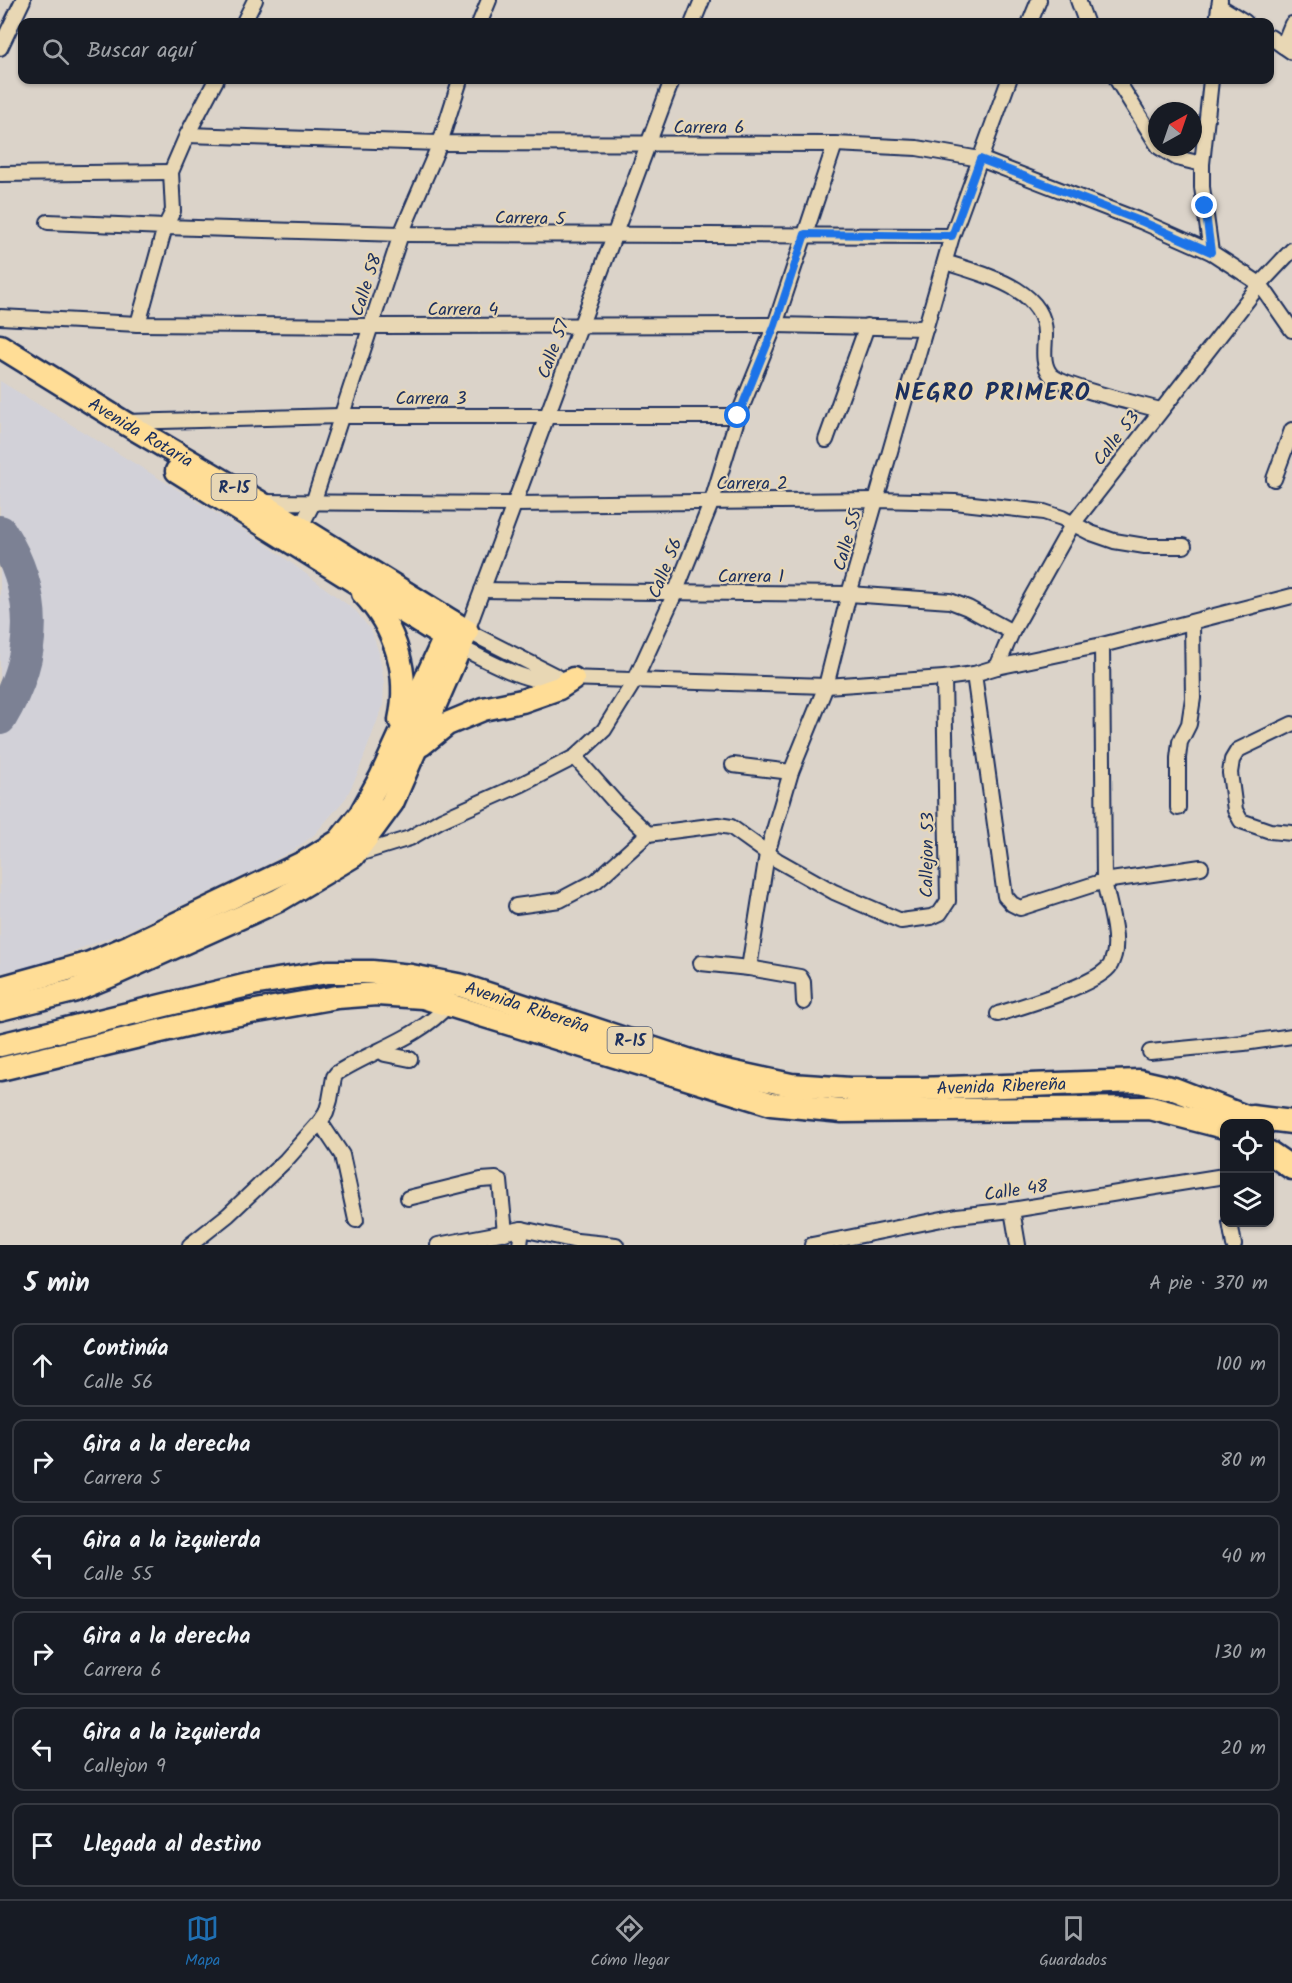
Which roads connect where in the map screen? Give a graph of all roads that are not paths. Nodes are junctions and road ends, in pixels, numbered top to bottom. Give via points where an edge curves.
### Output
1 (23, 0) edge
2 (238, 0) edge
3 (489, 0) edge
4 (702, 0) edge
5 (1039, 0) edge
6 (1078, 0) edge
7 (254, 2) edge
8 (1219, 3) edge
9 (246, 18) edge
10 (482, 18) edge
11 (695, 18) edge
12 (1032, 18) edge
13 (1085, 18) edge
14 (1217, 18) edge
15 (1240, 18) edge
16 (1292, 24) edge
17 (1274, 40) edge
18 (0, 48) edge
19 (1287, 49) edge
20 (214, 84) edge
21 (459, 84) edge
22 (671, 84) edge
23 (1008, 84) edge
24 (1120, 84) edge
25 (1211, 84) edge
26 (1148, 129) edge
27 (187, 135) junction
28 (440, 143) junction
29 (835, 144) junction
30 (648, 145) junction
31 (1174, 156) edge
32 (980, 159) junction
33 (1202, 164) junction
34 (171, 172) junction
35 (0, 174) edge
36 (48, 222) dead end
37 (165, 228) junction
38 (401, 234) junction
39 (805, 234) junction
40 (952, 236) junction
41 (613, 237) junction
42 (1292, 250) edge
43 (1211, 252) junction
44 (945, 262) junction
45 (1260, 284) junction
46 (0, 317) edge
47 (138, 324) junction
48 (775, 325) junction
49 (372, 326) junction
50 (867, 326) junction
51 (580, 327) junction
52 (926, 328) junction
53 (1292, 330) edge
54 (0, 346) edge
55 (0, 363) edge
56 (1160, 410) junction
57 (547, 415) junction
58 (340, 416) junction
59 (738, 416) junction
60 (123, 422) junction
61 (1292, 430) edge
62 (826, 440) dead end
63 (1274, 479) dead end
64 (877, 500) junction
65 (712, 501) junction
66 (259, 502) junction
67 (313, 503) junction
68 (514, 504) junction
69 (1072, 525) junction
70 (297, 534) junction
71 (1184, 546) dead end
72 (340, 572) junction
73 (482, 590) junction
74 (675, 593) junction
75 (849, 594) junction
76 (1292, 596) edge
77 (1192, 623) junction
78 (1012, 632) junction
79 (456, 635) junction
80 (1102, 645) junction
81 (997, 667) junction
82 (974, 674) junction
83 (565, 678) junction
84 (944, 678) junction
85 (636, 680) junction
86 (826, 686) junction
87 (1292, 724) edge
88 (405, 749) junction
89 (575, 756) junction
90 (734, 765) dead end
91 (791, 772) junction
92 (1178, 808) dead end
93 (1292, 832) edge
94 (648, 834) junction
95 (768, 854) junction
96 (353, 856) junction
97 (1201, 867) dead end
98 (1104, 881) junction
99 (516, 906) dead end
100 (701, 963) dead end
101 (749, 968) junction
102 (0, 988) edge
103 (804, 1002) dead end
104 (448, 1005) junction
105 (0, 1009) edge
106 (998, 1014) dead end
107 (1292, 1036) edge
108 (0, 1045) edge
109 (381, 1051) junction
110 (1150, 1052) dead end
111 (410, 1059) dead end
112 (0, 1069) edge
113 (1254, 1119) edge
114 (320, 1122) junction
115 (1274, 1122) edge
116 (1292, 1122) edge
117 (1220, 1126) edge
118 (1274, 1129) edge
119 (1292, 1139) edge
120 (1274, 1156) edge
121 (1292, 1168) edge
122 (1220, 1180) edge
123 (408, 1198) dead end
124 (1011, 1210) junction
125 (356, 1220) dead end
126 (1231, 1227) edge
127 (522, 1229) junction
128 (506, 1233) junction
129 (190, 1245) edge
130 (438, 1245) edge
131 (520, 1245) edge
132 (616, 1245) edge
133 (812, 1245) edge
134 (1018, 1245) edge
135 (1233, 1245) edge

1 - 18 street
2 - 7 street
3 - 10 street
4 - 11 street
5 - 12 street
6 - 13 street
7 - 9 street
8 - 14 street
8 - 15 street
16 - 19 street
17 - 19 street
20 - 27 street
21 - 28 street, Calle 58
22 - 30 street, Calle 57
23 - 32 street, Calle 55
24 - 26 street
25 - 33 street
27 - 28 street, Carrera 6
27 - 34 street
28 - 30 street, Carrera 6
28 - 38 street, Calle 58
29 - 30 street, Carrera 6
29 - 32 street, Carrera 6 via 917,148
29 - 39 street, Calle 56
30 - 41 street, Calle 57
31 - 33 street
32 - 40 street, Calle 55
32 - 43 street, Carrera 6
33 - 43 street
34 - 35 street
34 - 37 street via 173,211
36 - 37 street, Carrera 5
37 - 38 street, Carrera 5
37 - 47 street
38 - 41 street, Carrera 5
38 - 49 street, Calle 58
39 - 40 street, Carrera 5
39 - 41 street, Carrera 5
39 - 48 street, Calle 56
40 - 44 street, Calle 55
41 - 51 street, Calle 57
42 - 45 street, Calle 53
43 - 45 street, Carrera 6
44 - 52 street, Calle 55
44 - 56 street via 991,277 1033,301 1044,325 1044,356 1051,375 1065,383
45 - 53 street
45 - 56 street, Calle 53
46 - 47 street, Carrera 4
47 - 49 street, Carrera 4
48 - 50 street, Carrera 4
48 - 51 street, Carrera 4
48 - 59 street, Calle 56
49 - 51 street, Carrera 4
49 - 58 street, Calle 58
50 - 52 street, Carrera 4
50 - 62 street
51 - 57 street, Calle 57
52 - 64 street, Calle 55
54 - 60 main road, Avenida Rotaria / R-15
55 - 70 main road, Avenida Rotaria / R-15
56 - 69 street, Calle 53
57 - 58 street, Carrera 3
57 - 59 street, Carrera 3
57 - 68 street, Calle 57
58 - 60 street, Carrera 3
58 - 67 street, Calle 58
59 - 65 street, Calle 56
60 - 66 main road, Avenida Rotaria / R-15
61 - 63 street
64 - 65 street, Carrera 2
64 - 69 street, Carrera 2 via 955,502 1044,512
64 - 75 street, Calle 55
65 - 68 street, Carrera 2
65 - 74 street, Calle 56
66 - 67 street, Carrera 2
66 - 70 main road, Avenida Rotaria / R-15
67 - 68 street, Carrera 2
67 - 70 street, Calle 58
68 - 73 street, Calle 57
69 - 71 street, Carrera 2 via 1114,541
69 - 78 street, Calle 53
70 - 72 main road, Avenida Rotaria / R-15
70 - 79 main road, Avenida Rotaria / R-15
72 - 79 main road, Avenida Rotaria / R-15
72 - 88 main road via 371,601 396,645 404,687
73 - 74 street, Carrera 1
73 - 79 street, Calle 57
74 - 75 street, Carrera 1
74 - 85 street, Calle 56
75 - 78 street, Carrera 1 via 950,601
75 - 86 street, Calle 55
76 - 77 street
77 - 80 street
77 - 92 street via 1193,698 1189,724 1180,742
78 - 81 street, Calle 53
79 - 83 street via 515,672 538,680
79 - 88 main road
80 - 81 street
80 - 98 street
81 - 82 street
82 - 84 street
82 - 98 street via 1005,896 1020,908
83 - 85 street
83 - 88 main road via 559,688 483,709 447,724
84 - 86 street
84 - 95 street, Callejon 53 via 948,901 940,913 901,921 834,892
85 - 86 street
85 - 89 street, Calle 56 via 604,730
86 - 91 street, Calle 55
87 - 93 street via 1238,750 1230,773 1234,810 1241,821 1270,831
88 - 96 main road via 392,803
88 - 102 main road via 339,841 305,862 90,963
89 - 94 street
89 - 96 street, Calle 56 via 410,838
90 - 91 street
91 - 95 street, Calle 55
94 - 95 street, Callejon 53 via 718,825 731,827
94 - 99 street via 596,881 560,900
95 - 101 street, Calle 55
96 - 105 main road via 279,900 73,992
97 - 98 street
98 - 106 street via 1115,939 1109,967 1060,993
100 - 101 street
101 - 103 street via 800,977
104 - 109 street via 428,1024
104 - 112 main road, Avenida Ribereña / R-15 via 423,997 337,997 211,1020
104 - 117 main road, Avenida Ribereña / R-15 via 771,1104 842,1111 1150,1108
107 - 110 street
108 - 113 main road, Avenida Ribereña / R-15 via 252,984 328,972 372,972 463,986 712,1068 790,1085 919,1089 1139,1081 1174,1089
109 - 111 street
109 - 114 street via 337,1073
114 - 125 street via 342,1155
114 - 129 street via 286,1160
115 - 116 main road
118 - 119 main road, Avenida Ribereña / R-15
120 - 121 main road
122 - 124 street, Calle 48
123 - 128 street via 496,1179 500,1181
124 - 133 street, Calle 48 via 957,1216
124 - 134 street
126 - 135 street
127 - 128 street
127 - 131 street
127 - 132 street
128 - 130 street

